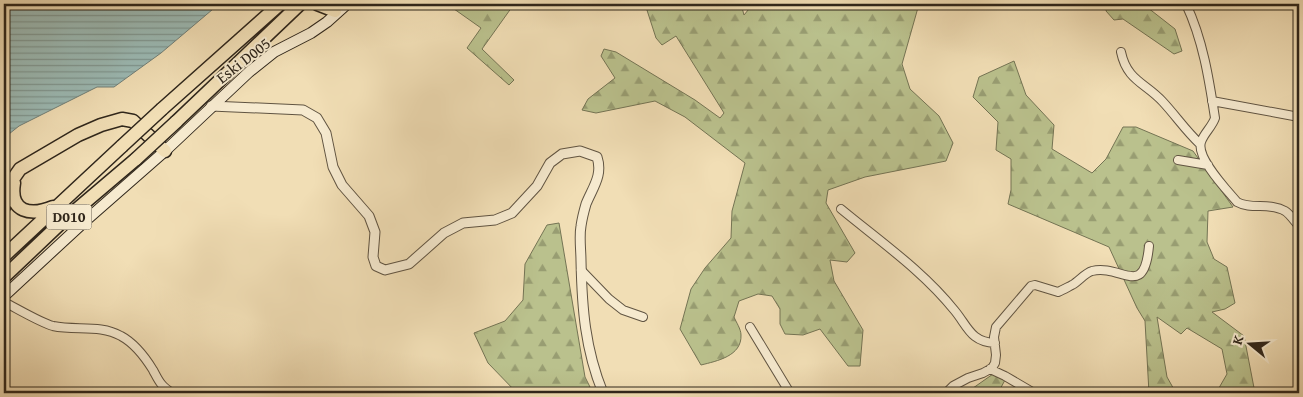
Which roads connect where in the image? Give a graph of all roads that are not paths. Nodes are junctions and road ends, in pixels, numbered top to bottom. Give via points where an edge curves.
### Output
1 (280, 4) edge
2 (310, 4) edge
3 (317, 4) edge
4 (347, 4) edge
5 (1186, 4) edge
6 (298, 6) edge
7 (335, 10) edge
8 (1122, 52) dead end
9 (1212, 101) junction
10 (211, 106) junction
11 (1299, 117) edge
12 (1200, 144) junction
13 (164, 151) junction
14 (1178, 160) dead end
15 (1208, 165) junction
16 (20, 169) junction
17 (60, 204) junction
18 (4, 206) edge
19 (841, 209) dead end
20 (1299, 226) edge
21 (1148, 246) dead end
22 (4, 256) edge
23 (581, 270) junction
24 (4, 277) edge
25 (4, 296) edge
26 (4, 302) edge
27 (643, 317) dead end
28 (750, 327) dead end
29 (995, 343) junction
30 (990, 370) junction
31 (172, 393) edge
32 (604, 393) edge
33 (790, 393) edge
34 (946, 393) edge
35 (1034, 393) edge

1 - 17 highway, D010, bridge
2 - 6 highway
3 - 7 highway
4 - 7 main road, Eski D005
5 - 9 street via 1196,24
6 - 24 highway, D010, bridge via 136,159
7 - 10 main road, Eski D005 via 311,33 261,62
8 - 12 street via 1129,73 1162,101
9 - 11 street
9 - 12 street via 1215,118
10 - 13 main road, Eski D005
10 - 23 street via 303,110 317,118 326,133 342,185 369,216 376,232 373,257 376,266 385,270 409,264 444,233 463,224 495,220 512,213 537,186 550,163 562,154 580,151 596,157 598,178 580,228
12 - 15 street
13 - 16 highway via 133,121 122,119 78,135
13 - 25 main road, Eski D005
14 - 15 street
15 - 20 street via 1237,202 1286,211
16 - 17 highway via 13,184 13,193 20,208 34,212
16 - 18 highway via 11,182
17 - 22 highway, D010
19 - 29 street via 922,274 972,335
21 - 29 street via 1147,260 1138,275 1129,277 1101,270 1090,272 1058,292 1030,286 996,327
23 - 27 street via 623,310
23 - 32 street via 585,330 595,373
26 - 31 street via 52,326 114,332 133,344 163,387
28 - 33 street
29 - 30 street via 995,363
30 - 34 street via 968,378
30 - 35 street

